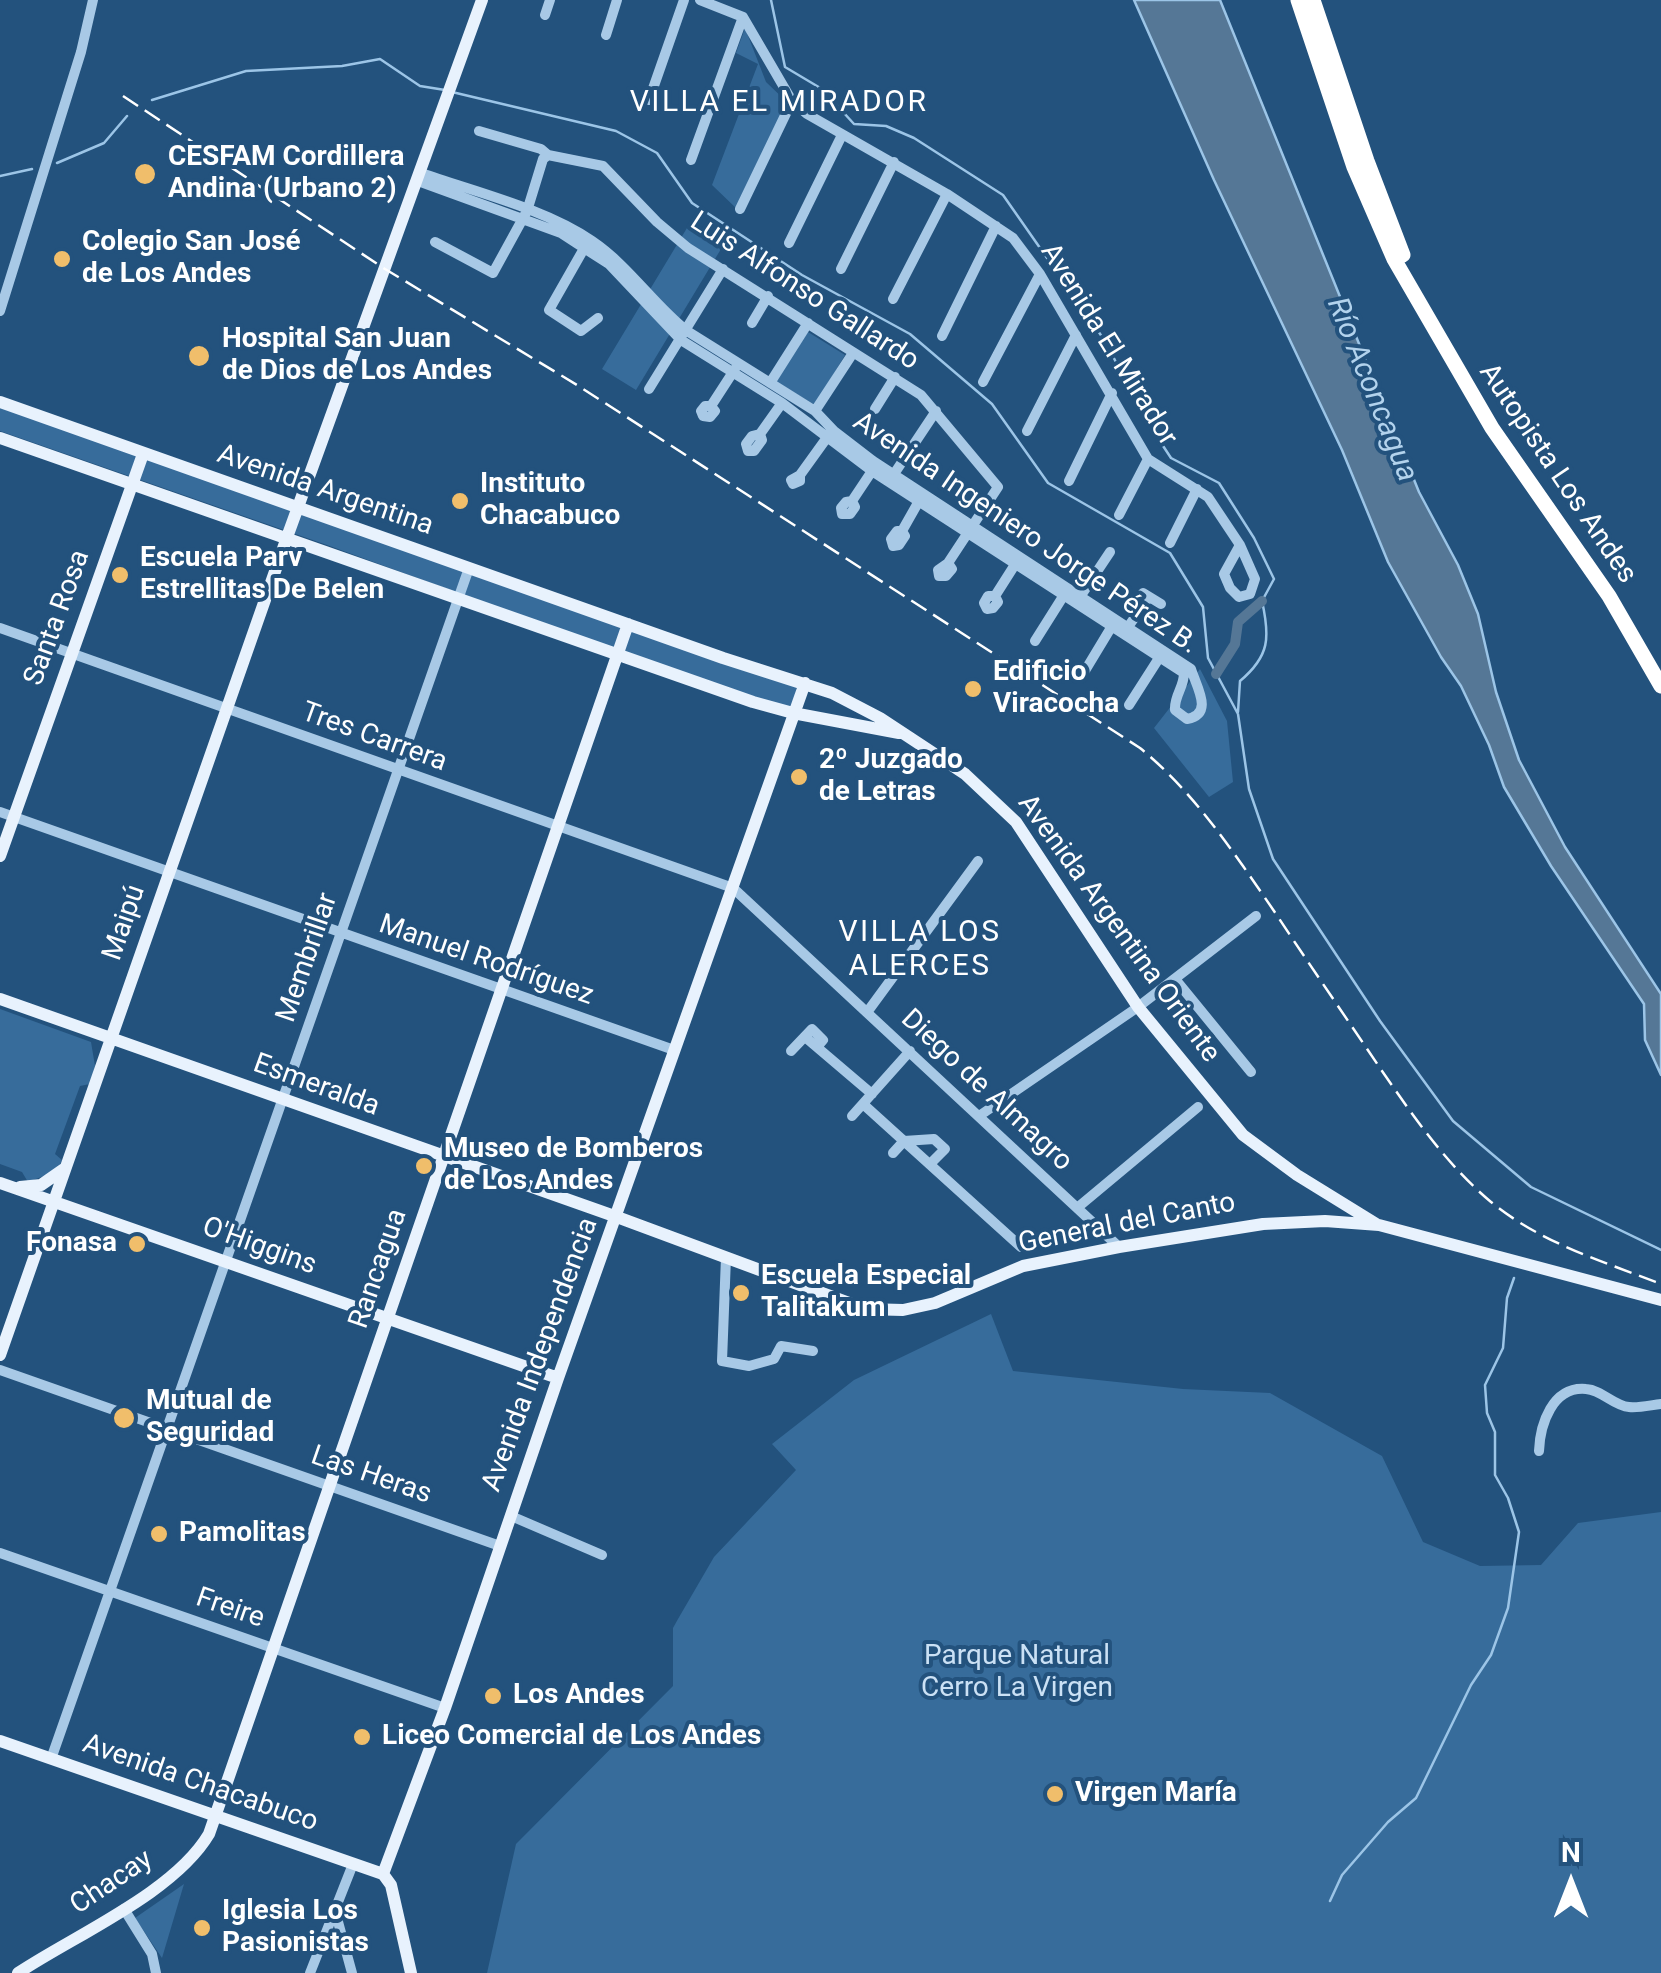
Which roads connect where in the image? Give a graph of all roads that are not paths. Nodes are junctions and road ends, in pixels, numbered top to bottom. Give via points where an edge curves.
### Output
1 (94, 0) edge
2 (482, 0) edge
3 (550, 0) edge
4 (617, 0) edge
5 (684, 0) edge
6 (700, 0) edge
7 (1298, 0) edge
8 (1313, 0) edge
9 (545, 15) dead end
10 (743, 17) junction
11 (606, 36) dead end
12 (650, 100) dead end
13 (792, 101) junction
14 (478, 131) dead end
15 (842, 136) junction
16 (548, 155) junction
17 (691, 160) dead end
18 (894, 162) junction
19 (419, 177) junction
20 (947, 194) junction
21 (740, 209) dead end
22 (526, 215) junction
23 (996, 226) junction
24 (436, 242) dead end
25 (789, 243) dead end
26 (587, 244) junction
27 (841, 269) dead end
28 (722, 270) junction
29 (1040, 274) junction
30 (768, 296) junction
31 (892, 299) dead end
32 (0, 311) edge
33 (598, 318) dead end
34 (752, 323) dead end
35 (808, 323) junction
36 (1076, 335) junction
37 (684, 336) junction
38 (942, 336) dead end
39 (1441, 341) junction
40 (853, 353) junction
41 (736, 368) junction
42 (895, 377) junction
43 (983, 382) dead end
44 (770, 383) junction
45 (649, 389) dead end
46 (1112, 393) junction
47 (0, 402) edge
48 (782, 403) junction
49 (710, 406) dead end
50 (875, 409) dead end
51 (815, 411) junction
52 (936, 412) junction
53 (1027, 430) dead end
54 (829, 433) junction
55 (760, 434) dead end
56 (0, 438) edge
57 (143, 454) junction
58 (1148, 459) junction
59 (872, 471) junction
60 (800, 476) dead end
61 (892, 477) junction
62 (1070, 480) dead end
63 (132, 485) junction
64 (1197, 488) junction
65 (919, 500) junction
66 (852, 501) dead end
67 (298, 508) junction
68 (1119, 514) dead end
69 (970, 529) junction
70 (902, 531) dead end
71 (286, 540) junction
72 (1170, 543) dead end
73 (1240, 546) dead end
74 (1110, 552) dead end
75 (948, 564) dead end
76 (1016, 564) junction
77 (469, 568) junction
78 (1064, 595) junction
79 (994, 596) dead end
80 (1080, 597) junction
81 (458, 600) junction
82 (1162, 604) dead end
83 (628, 624) junction
84 (1112, 626) junction
85 (1128, 627) junction
86 (0, 628) edge
87 (1035, 641) dead end
88 (72, 654) junction
89 (618, 654) junction
90 (1162, 654) junction
91 (1083, 674) dead end
92 (805, 683) junction
93 (1661, 686) edge
94 (1129, 704) dead end
95 (226, 710) junction
96 (793, 713) junction
97 (910, 735) junction
98 (398, 771) junction
99 (7, 814) edge
100 (557, 828) junction
101 (0, 856) edge
102 (978, 862) dead end
103 (169, 872) junction
104 (733, 888) junction
105 (1256, 916) dead end
106 (340, 934) junction
107 (1176, 978) junction
108 (501, 990) junction
109 (0, 999) edge
110 (1138, 1007) junction
111 (868, 1011) junction
112 (88, 1030) junction
113 (111, 1039) junction
114 (674, 1050) junction
115 (910, 1051) junction
116 (791, 1052) dead end
117 (101, 1068) junction
118 (1251, 1072) dead end
119 (872, 1094) junction
120 (282, 1100) junction
121 (863, 1104) junction
122 (1198, 1106) dead end
123 (852, 1116) dead end
124 (979, 1116) junction
125 (904, 1141) junction
126 (893, 1153) dead end
127 (444, 1158) junction
128 (930, 1164) junction
129 (67, 1166) junction
130 (6, 1185) edge
131 (54, 1201) junction
132 (1077, 1208) junction
133 (616, 1217) junction
134 (1379, 1225) junction
135 (1020, 1246) dead end
136 (1118, 1246) junction
137 (726, 1257) junction
138 (225, 1262) junction
139 (1661, 1300) edge
140 (388, 1319) junction
141 (813, 1351) dead end
142 (0, 1355) edge
143 (722, 1361) junction
144 (708, 1363) dead end
145 (0, 1370) edge
146 (558, 1378) junction
147 (1661, 1404) edge
148 (166, 1428) junction
149 (1539, 1451) dead end
150 (330, 1486) junction
151 (510, 1516) junction
152 (500, 1546) junction
153 (0, 1553) edge
154 (602, 1555) dead end
155 (110, 1591) junction
156 (274, 1648) junction
157 (446, 1708) junction
158 (0, 1741) edge
159 (50, 1758) junction
160 (216, 1816) junction
161 (354, 1864) junction
162 (383, 1874) junction
163 (334, 1906) junction
164 (124, 1909) junction
165 (18, 1973) edge
166 (156, 1973) edge
167 (310, 1973) edge
168 (351, 1973) edge
169 (411, 1973) edge

1 - 32 street
2 - 19 main road, Maipú
3 - 9 street
4 - 11 street
5 - 12 street
6 - 10 street
7 - 39 highway, Autopista Los Andes via 1368,202
8 - 39 highway, Autopista Los Andes via 1384,208
10 - 13 street, Avenida El Mirador
10 - 17 street
13 - 15 street, Avenida El Mirador
13 - 21 street
14 - 16 street, Luis Alfonso Gallardo
15 - 18 street, Avenida El Mirador
15 - 25 street
16 - 22 street
16 - 28 street, Luis Alfonso Gallardo via 603,166 657,222
18 - 20 street, Avenida El Mirador
18 - 27 street
19 - 22 street, Avenida Ingeniero Jorge Pérez B.
19 - 67 main road, Maipú
20 - 23 street, Avenida El Mirador
20 - 31 street
22 - 24 street via 493,273
22 - 26 street, Avenida Ingeniero Jorge Pérez B.
23 - 29 street, Avenida El Mirador
23 - 38 street
26 - 33 street via 549,310 581,330
26 - 37 street, Avenida Ingeniero Jorge Pérez B.
28 - 30 street, Luis Alfonso Gallardo
28 - 37 street
29 - 36 street, Avenida El Mirador
29 - 43 street
30 - 34 street
30 - 35 street, Luis Alfonso Gallardo
35 - 40 street, Luis Alfonso Gallardo
35 - 44 street
36 - 46 street, Avenida El Mirador
36 - 53 street
37 - 41 street, Avenida Ingeniero Jorge Pérez B.
37 - 45 street
39 - 93 highway, Autopista Los Andes
40 - 42 street, Luis Alfonso Gallardo
40 - 51 street
41 - 44 street, Avenida Ingeniero Jorge Pérez B.
41 - 48 street, Avenida Ingeniero Jorge Pérez B.
41 - 49 street
42 - 50 street
42 - 52 street, Luis Alfonso Gallardo
44 - 51 street, Avenida Ingeniero Jorge Pérez B.
46 - 58 street, Avenida El Mirador
46 - 62 street
47 - 57 main road, Avenida Argentina
48 - 54 street, Avenida Ingeniero Jorge Pérez B.
48 - 55 street
51 - 54 street, Avenida Ingeniero Jorge Pérez B.
52 - 61 street
52 - 69 street, Luis Alfonso Gallardo via 998,487
54 - 59 street, Avenida Ingeniero Jorge Pérez B.
54 - 60 street
54 - 61 street, Avenida Ingeniero Jorge Pérez B.
56 - 63 main road, Avenida Argentina
57 - 63 main road, Santa Rosa
57 - 67 main road, Avenida Argentina
58 - 64 street, Avenida El Mirador
58 - 68 street
59 - 61 street, Avenida Ingeniero Jorge Pérez B.
59 - 66 street
61 - 65 street, Avenida Ingeniero Jorge Pérez B.
61 - 69 street, Avenida Ingeniero Jorge Pérez B.
63 - 71 main road, Avenida Argentina
63 - 88 main road, Santa Rosa
64 - 72 street
64 - 73 street, Avenida El Mirador
65 - 69 street, Avenida Ingeniero Jorge Pérez B.
65 - 70 street
67 - 71 main road, Maipú
67 - 77 main road, Avenida Argentina
69 - 75 street
69 - 76 street, Avenida Ingeniero Jorge Pérez B.
69 - 80 street, Avenida Ingeniero Jorge Pérez B.
71 - 81 main road, Avenida Argentina
71 - 95 main road, Maipú
74 - 80 street
76 - 78 street, Avenida Ingeniero Jorge Pérez B.
76 - 79 street
77 - 81 street, Membrillar
77 - 83 main road, Avenida Argentina
78 - 80 street
78 - 84 street, Avenida Ingeniero Jorge Pérez B.
78 - 87 street
80 - 85 street, Avenida Ingeniero Jorge Pérez B.
81 - 89 main road, Avenida Argentina
81 - 98 street, Membrillar
82 - 85 street via 1146,595
83 - 89 main road, Rancagua
83 - 92 main road, Avenida Argentina
84 - 90 street, Avenida Ingeniero Jorge Pérez B.
84 - 91 street
85 - 90 street, Avenida Ingeniero Jorge Pérez B.
86 - 88 street, Tres Carrera
88 - 95 street, Tres Carrera
88 - 99 main road, Santa Rosa
89 - 96 main road, Avenida Argentina
89 - 100 main road, Rancagua
90 - 90 street, Avenida Ingeniero Jorge Pérez B. via 1184,673 1176,710 1194,718 1204,708 1191,670
90 - 94 street
92 - 96 main road, Avenida Independencia
92 - 97 main road, Avenida Argentina Oriente
95 - 98 street, Tres Carrera
95 - 103 main road, Maipú
96 - 97 main road, Avenida Argentina Oriente
96 - 104 main road, Avenida Independencia
97 - 110 main road, Avenida Argentina Oriente via 1016,822
98 - 100 street, Tres Carrera
98 - 106 street, Membrillar
99 - 101 main road, Santa Rosa
99 - 103 street, Manuel Rodríguez
100 - 104 street, Tres Carrera
100 - 108 main road, Rancagua
102 - 111 street
103 - 106 street, Manuel Rodríguez
103 - 113 main road, Maipú
104 - 111 street, Diego de Almagro
104 - 114 main road, Avenida Independencia
105 - 107 street
106 - 108 street, Manuel Rodríguez
106 - 120 street, Membrillar
107 - 110 street
107 - 118 street
108 - 114 street, Manuel Rodríguez
108 - 127 main road, Rancagua
109 - 112 main road, Esmeralda
110 - 124 street
110 - 134 main road, Avenida Argentina Oriente via 1243,1135
111 - 115 street, Diego de Almagro
112 - 113 main road, Esmeralda
112 - 117 main road
113 - 117 main road, Maipú
113 - 120 main road, Esmeralda
114 - 133 main road, Avenida Independencia
115 - 119 street
115 - 124 street, Diego de Almagro
116 - 119 street via 808,1033
117 - 129 main road, Maipú
119 - 121 street
120 - 127 main road, Esmeralda
120 - 138 street, Membrillar
121 - 123 street
121 - 125 street
122 - 132 street
124 - 132 street, Diego de Almagro
125 - 126 street
125 - 128 street
125 - 128 street via 934,1139 945,1149
127 - 133 main road, Esmeralda
127 - 140 main road, Rancagua
128 - 135 street
129 - 130 main road via 41,1185
129 - 131 main road, Maipú
130 - 131 main road, O'Higgins
131 - 138 main road, O'Higgins
131 - 142 main road, Maipú
132 - 136 street, Diego de Almagro
133 - 137 main road, General del Canto
133 - 146 main road, Avenida Independencia
134 - 136 main road, General del Canto via 1263,1224
134 - 139 main road, General del Canto
136 - 137 main road, General del Canto via 1023,1266 903,1310 865,1309
137 - 143 street
138 - 140 main road, O'Higgins
138 - 148 street, Membrillar
140 - 146 main road, O'Higgins
140 - 150 main road, Rancagua
141 - 143 street via 781,1346 774,1358 750,1366
143 - 144 street
145 - 148 street, Las Heras
146 - 151 main road, Avenida Independencia
147 - 149 street via 1626,1408 1586,1389 1574,1391 1550,1410
148 - 150 street, Las Heras
148 - 155 street, Membrillar
150 - 152 street, Las Heras
150 - 156 main road, Rancagua
151 - 152 main road, Avenida Independencia
151 - 154 street
152 - 157 main road, Avenida Independencia
153 - 155 street, Freire
155 - 156 street, Freire
155 - 159 street, Membrillar
156 - 157 street, Freire
156 - 160 main road, Rancagua
157 - 162 main road, Avenida Independencia
158 - 159 main road, Avenida Chacabuco
159 - 160 main road, Avenida Chacabuco
160 - 161 main road, Avenida Chacabuco
160 - 164 main road, Chacay via 192,1858
161 - 162 main road, Avenida Chacabuco
161 - 163 street
162 - 169 main road via 392,1885
163 - 167 street
163 - 168 street
164 - 165 main road, Chacay
164 - 166 street

